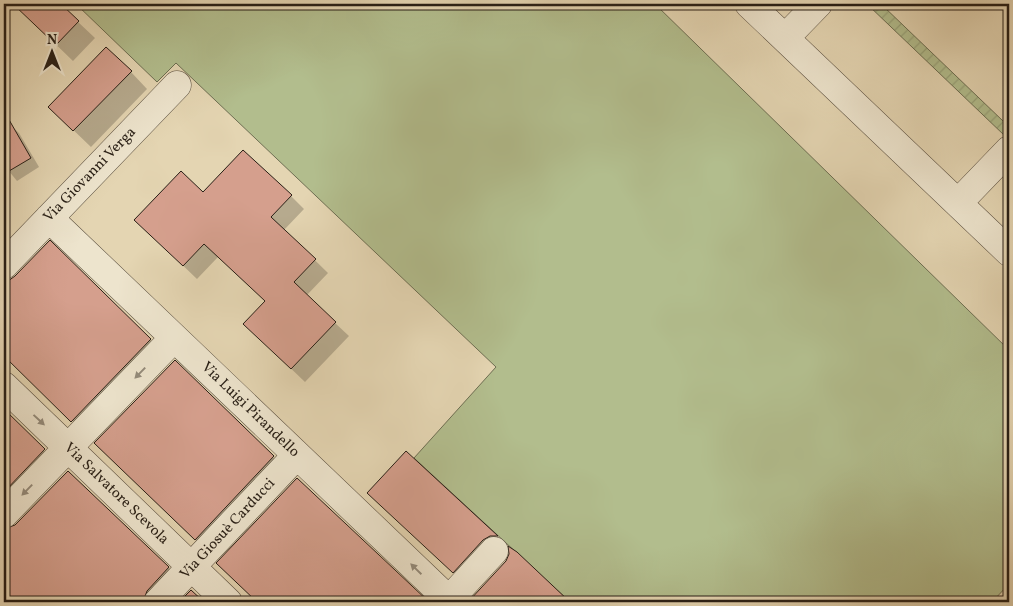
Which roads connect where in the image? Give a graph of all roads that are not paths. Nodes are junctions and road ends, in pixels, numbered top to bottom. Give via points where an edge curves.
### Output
1 (749, 4) edge
2 (818, 4) edge
3 (785, 38) junction
4 (177, 85) dead end
5 (1009, 150) edge
6 (958, 203) junction
7 (49, 218) junction
8 (1009, 252) edge
9 (4, 265) edge
10 (174, 338) junction
11 (4, 386) edge
12 (68, 447) junction
13 (297, 455) junction
14 (4, 514) edge
15 (494, 551) dead end
16 (192, 568) junction
17 (158, 602) edge
18 (228, 602) edge
19 (449, 602) edge

1 - 3 street
2 - 3 street
3 - 6 street
4 - 7 street, Via Giovanni Verga
5 - 6 street
6 - 8 street
7 - 9 street, Via Giovanni Verga
7 - 10 street, Via Luigi Pirandello
10 -> 12 street
10 - 13 street, Via Luigi Pirandello
11 -> 12 street, Via Salvatore Scevola
12 -> 14 street
12 - 16 street, Via Salvatore Scevola
13 - 16 street, Via Giosuè Carducci
19 -> 13 street, Via Luigi Pirandello
15 - 19 street
16 - 17 street, Via Giosuè Carducci
16 - 18 street, Via Salvatore Scevola

